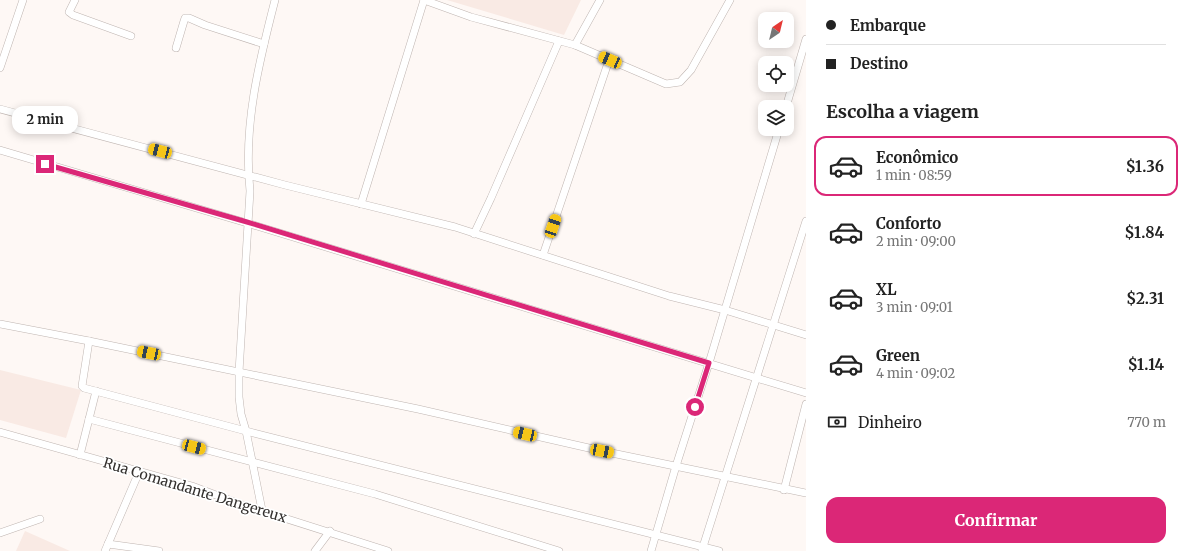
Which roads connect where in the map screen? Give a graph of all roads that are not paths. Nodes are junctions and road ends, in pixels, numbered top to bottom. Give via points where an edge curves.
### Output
1 (23, 0) edge
2 (75, 0) edge
3 (275, 0) edge
4 (424, 0) edge
5 (600, 0) edge
6 (730, 0) edge
7 (131, 36) dead end
8 (806, 40) edge
9 (559, 41) junction
10 (264, 44) junction
11 (575, 45) junction
12 (176, 48) dead end
13 (610, 60) junction
14 (0, 68) edge
15 (788, 100) edge
16 (0, 109) edge
17 (777, 136) edge
18 (0, 150) edge
19 (248, 174) junction
20 (361, 204) junction
21 (806, 220) edge
22 (247, 222) junction
23 (474, 234) junction
24 (543, 256) junction
25 (725, 310) junction
26 (0, 324) edge
27 (772, 326) junction
28 (806, 336) edge
29 (89, 341) junction
30 (709, 363) junction
31 (239, 372) junction
32 (756, 377) junction
33 (96, 391) junction
34 (806, 393) edge
35 (806, 404) edge
36 (89, 419) junction
37 (246, 431) junction
38 (0, 432) edge
39 (80, 455) junction
40 (253, 463) junction
41 (676, 466) junction
42 (139, 472) junction
43 (725, 477) junction
44 (784, 490) junction
45 (806, 494) edge
46 (262, 510) junction
47 (40, 519) dead end
48 (330, 532) junction
49 (0, 533) edge
50 (656, 535) junction
51 (107, 548) edge
52 (702, 549) edge
53 (160, 551) edge
54 (315, 551) edge
55 (388, 551) edge
56 (559, 551) edge
57 (651, 551) edge
58 (719, 551) edge

1 - 14 street
2 - 7 street via 70,12 73,14
3 - 10 street
4 - 9 street via 470,17
4 - 20 street
5 - 11 street
6 - 13 street via 691,70 680,82 666,84
8 - 15 street
9 - 11 street
9 - 23 street
10 - 12 street via 185,18
10 - 19 street via 250,122
11 - 13 street
13 - 24 street
16 - 19 street
17 - 25 street
18 - 22 street
19 - 20 street
19 - 22 street via 250,191
20 - 23 street
21 - 27 street
22 - 30 street
22 - 31 street
23 - 24 street
24 - 25 street via 669,296
25 - 27 street
25 - 30 street
26 - 29 street
27 - 28 street
27 - 32 street
29 - 31 street
29 - 33 street via 82,386
30 - 32 street
30 - 41 street
31 - 37 street via 241,414
31 - 41 street
32 - 34 street
32 - 43 street
33 - 36 street
33 - 37 street
35 - 44 street
36 - 39 street
36 - 40 street
37 - 40 street
37 - 50 street
38 - 39 street, Rua Comandante Dangereux
39 - 42 street, Rua Comandante Dangereux
40 - 46 street
40 - 56 street via 375,494
41 - 43 street
41 - 50 street
42 - 46 street, Rua Comandante Dangereux via 192,486
42 - 51 street
43 - 44 street
43 - 52 street
44 - 45 street
46 - 48 street, Rua Comandante Dangereux
47 - 49 street
48 - 54 street
48 - 55 street, Rua Comandante Dangereux
50 - 52 street
50 - 57 street
51 - 53 street
52 - 58 street

